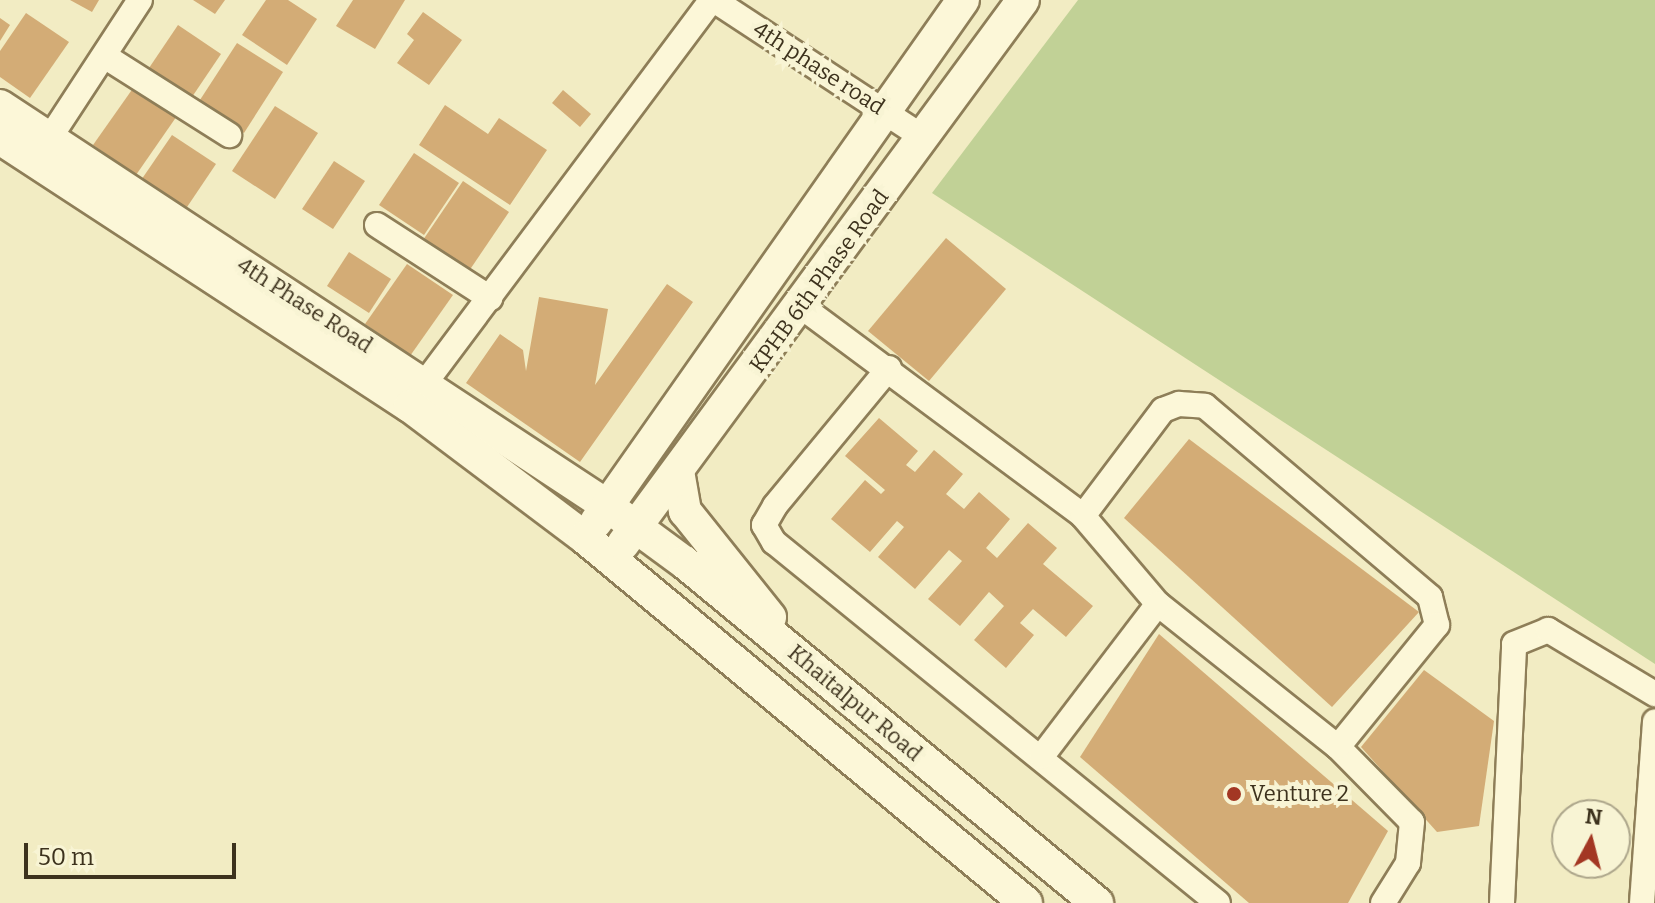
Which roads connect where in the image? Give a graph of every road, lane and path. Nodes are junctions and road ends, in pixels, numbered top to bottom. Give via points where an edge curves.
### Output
1 (140, 0) edge
2 (713, 0) edge
3 (963, 0) edge
4 (1023, 0) edge
5 (106, 57) junction
6 (0, 106) edge
7 (883, 109) junction
8 (229, 135) dead end
9 (0, 138) edge
10 (924, 138) junction
11 (49, 139) junction
12 (377, 225) dead end
13 (490, 298) junction
14 (802, 307) junction
15 (889, 368) junction
16 (425, 383) junction
17 (678, 471) junction
18 (609, 507) junction
19 (1083, 516) junction
20 (636, 527) junction
21 (584, 537) junction
22 (611, 559) junction
23 (1158, 604) junction
24 (784, 645) junction
25 (1655, 694) edge
26 (1655, 721) edge
27 (1338, 747) junction
28 (1042, 756) junction
29 (1026, 903) edge
30 (1097, 903) edge
31 (1218, 903) edge
32 (1383, 903) edge
33 (1502, 903) edge
34 (1642, 903) edge

1 - 5 street
2 - 7 street, 4th phase road
2 - 13 street
3 - 7 street, KPHB 6th Phase Road
4 - 10 street, KPHB 6th Phase Road
5 - 8 street
5 - 11 street
6 - 11 street, 4th Phase Road
7 - 10 street, 4th phase road
7 - 18 street, KPHB 6th Phase Road
9 - 21 street, 4th Phase Road via 410,406
10 - 14 street, KPHB 6th Phase Road
11 - 16 street, 4th Phase Road
12 - 13 street
13 - 16 street
14 - 15 street
14 - 17 street, KPHB 6th Phase Road
15 - 19 street
15 - 28 street via 764,525 774,542
16 - 18 street, 4th Phase Road
17 - 20 street, KPHB 6th Phase Road
17 - 24 street via 685,511 763,603
18 - 20 street, Khaitalpur Road
18 - 21 street, KPHB 6th Phase Road
19 - 23 street
19 - 27 street via 1163,410 1179,404 1205,406 1430,597 1437,625
20 - 22 street, KPHB 6th Phase Road
20 - 24 street, Khaitalpur Road
21 - 22 street, Khaitalpur Road
22 - 29 street, Khaitalpur Road
23 - 27 street
23 - 28 street
24 - 30 street, Khaitalpur Road
25 - 33 street via 1548,630 1514,644
26 - 34 street
27 - 32 street via 1412,822 1408,863
28 - 31 street

